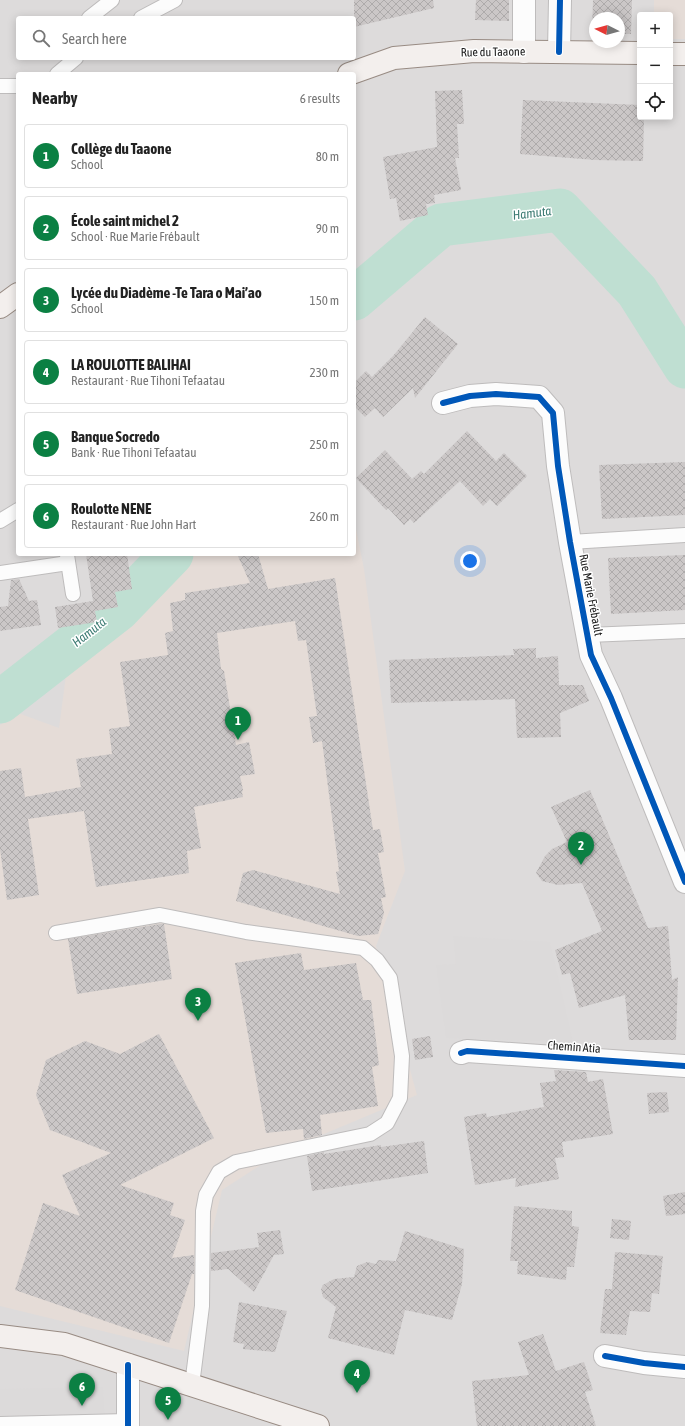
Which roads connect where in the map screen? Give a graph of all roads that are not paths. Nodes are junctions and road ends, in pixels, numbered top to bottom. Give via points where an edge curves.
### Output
1 (112, 0) edge
2 (175, 0) edge
3 (524, 0) edge
4 (560, 0) edge
5 (92, 16) edge
6 (145, 16) edge
7 (524, 52) junction
8 (559, 52) junction
9 (637, 53) edge
10 (673, 54) edge
11 (685, 54) edge
12 (74, 60) edge
13 (59, 72) edge
14 (355, 72) edge
15 (0, 86) edge
16 (16, 86) edge
17 (16, 295) edge
18 (0, 307) edge
19 (443, 403) dead end
20 (16, 511) edge
21 (0, 521) edge
22 (685, 535) edge
23 (570, 542) junction
24 (67, 559) edge
25 (0, 574) edge
26 (72, 594) dead end
27 (685, 631) edge
28 (588, 635) junction
29 (685, 882) edge
30 (56, 933) dead end
31 (461, 1053) dead end
32 (685, 1066) edge
33 (0, 1336) edge
34 (605, 1356) dead end
35 (128, 1364) junction
36 (685, 1367) edge
37 (192, 1385) junction
38 (0, 1424) edge
39 (128, 1424) edge
40 (318, 1426) edge

1 - 5 lane
2 - 6 lane
3 - 7 street
4 - 8 street
7 - 8 main road, Rue du Taaone
7 - 14 main road, Rue du Taaone via 474,51 394,58
8 - 9 main road, Rue du Taaone
10 - 11 main road
12 - 13 lane
15 - 16 lane
17 - 18 main road
19 - 23 street, Rue Marie Frébault via 470,396 496,394 539,397 553,413
20 - 21 lane
22 - 23 lane
23 - 28 street, Rue Marie Frébault
24 - 25 lane
24 - 26 lane
27 - 28 lane
28 - 29 street, Rue Marie Frébault via 591,655 611,698
30 - 37 lane via 160,915 246,932 363,948 377,960 390,978 402,1056 400,1098 387,1123 370,1134 236,1162 219,1172 206,1195 203,1211 202,1306
31 - 32 street, Chemin Atia via 467,1051
33 - 35 main road via 64,1344
34 - 36 street
35 - 37 main road
35 - 39 street
37 - 40 main road
38 - 39 lane

